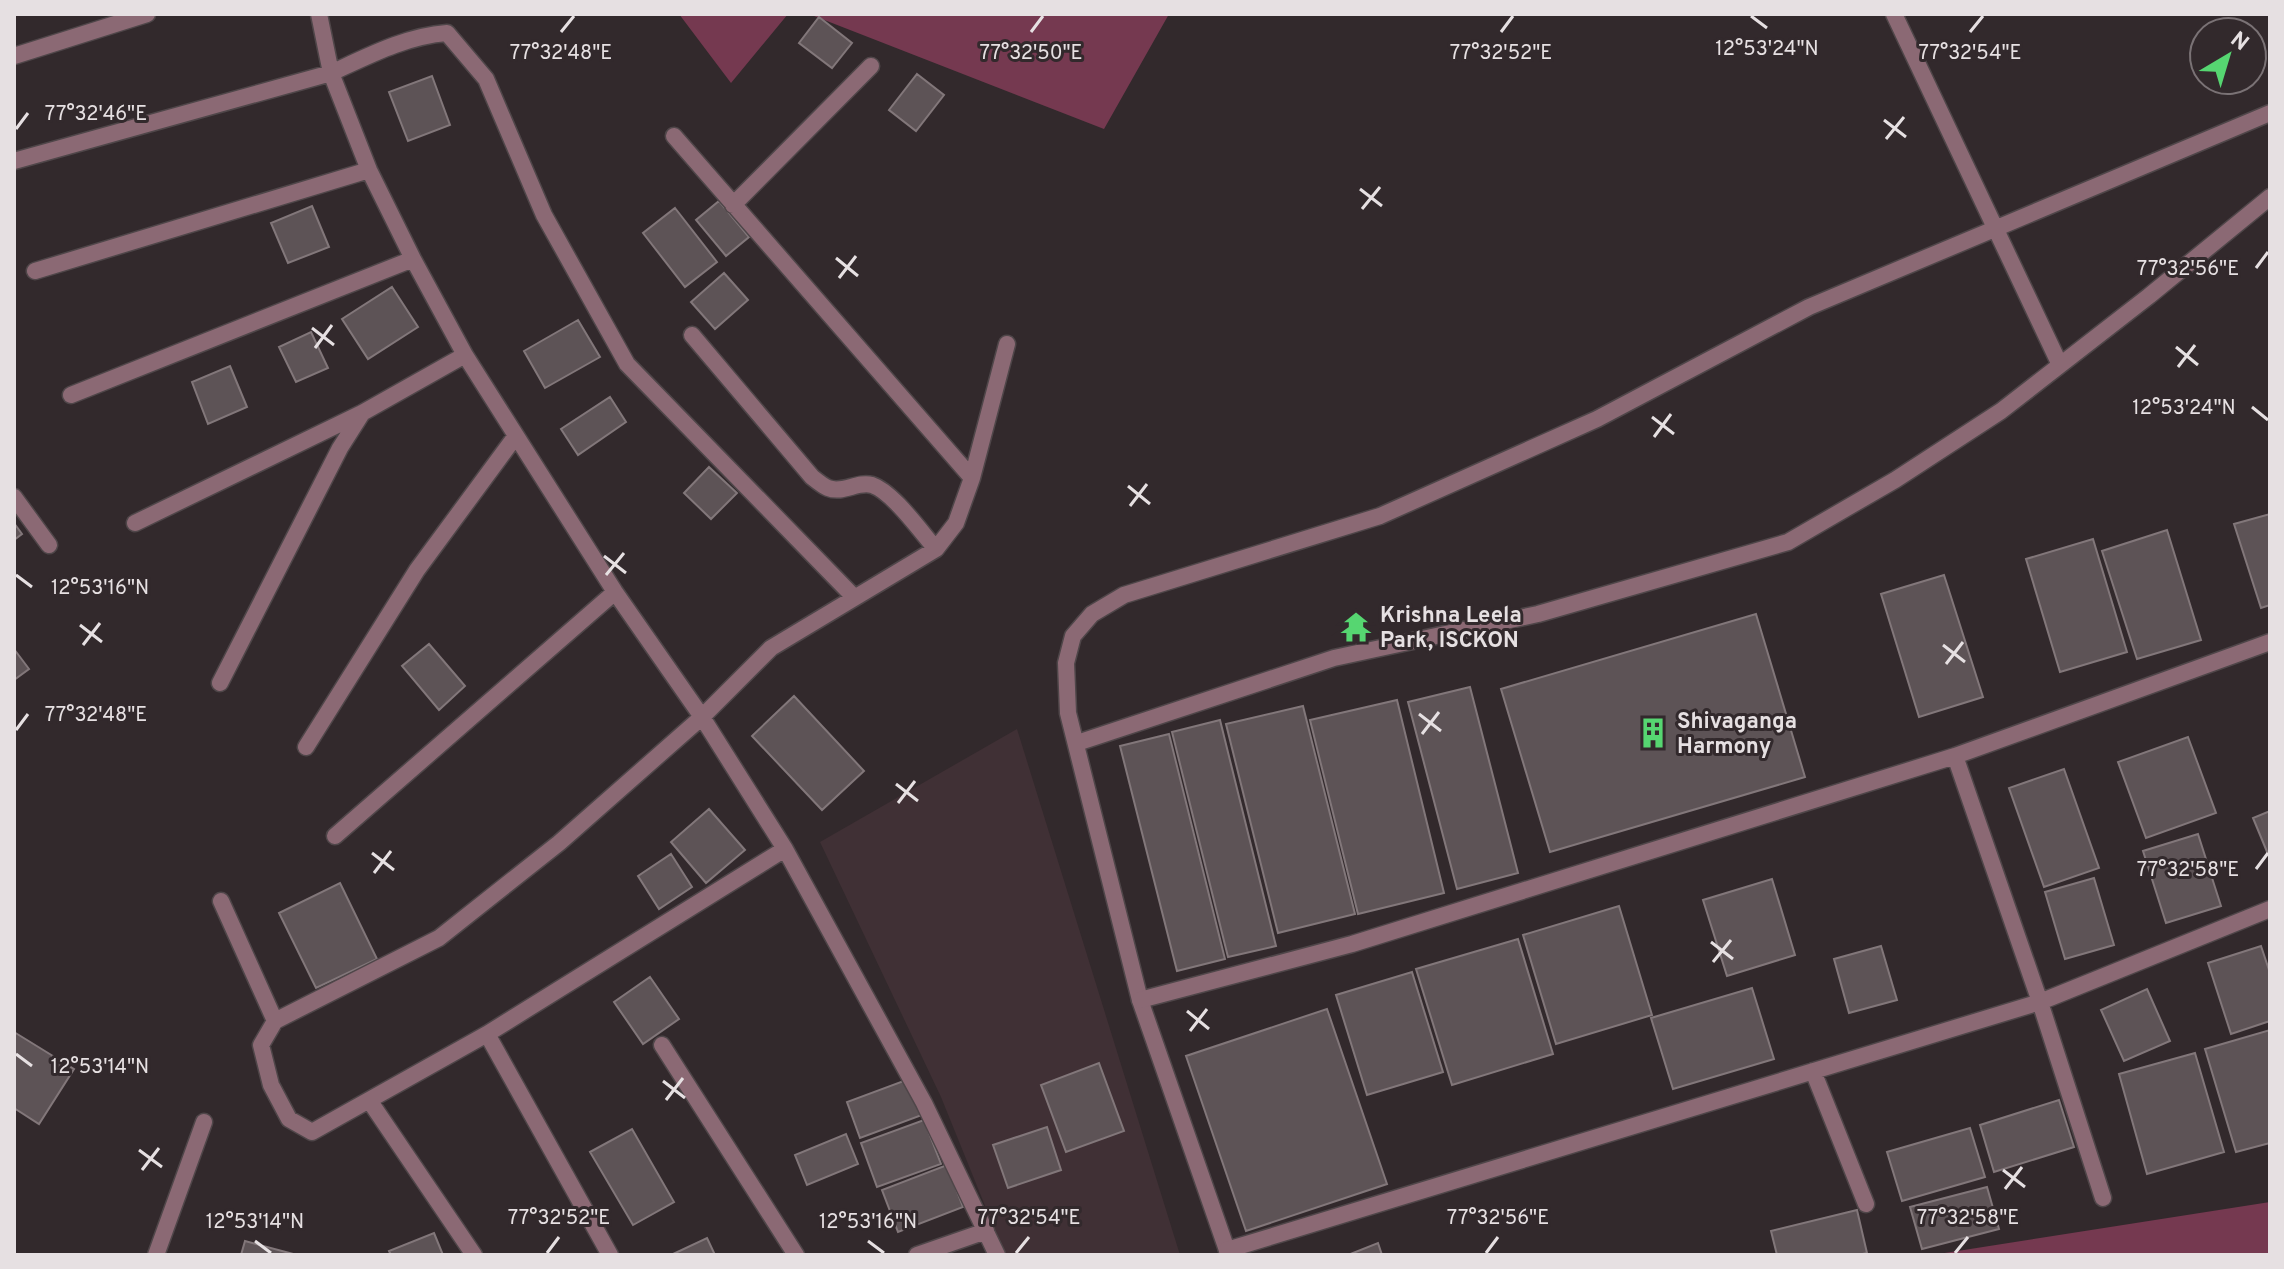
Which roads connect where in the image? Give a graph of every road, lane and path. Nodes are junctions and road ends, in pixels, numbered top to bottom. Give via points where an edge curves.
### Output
1 (147, 14) edge
2 (319, 14) edge
3 (1894, 14) edge
4 (14, 56) edge
5 (871, 66) dead end
6 (331, 73) junction
7 (2270, 113) edge
8 (674, 136) dead end
9 (14, 161) edge
10 (369, 170) junction
11 (2270, 197) edge
12 (733, 205) junction
13 (1994, 229) junction
14 (413, 259) junction
15 (35, 271) dead end
16 (692, 335) dead end
17 (1007, 344) dead end
18 (465, 355) junction
19 (2060, 365) junction
20 (71, 395) dead end
21 (362, 413) junction
22 (515, 437) junction
23 (972, 478) junction
24 (14, 497) edge
25 (135, 523) dead end
26 (49, 545) dead end
27 (936, 549) junction
28 (615, 592) junction
29 (854, 597) junction
30 (2270, 642) edge
31 (220, 683) dead end
32 (702, 717) junction
33 (1077, 743) junction
34 (306, 747) dead end
35 (1955, 756) junction
36 (335, 836) dead end
37 (785, 849) junction
38 (221, 901) dead end
39 (2270, 909) edge
40 (1140, 1000) junction
41 (2040, 1002) junction
42 (275, 1021) junction
43 (487, 1034) junction
44 (662, 1045) dead end
45 (1813, 1071) junction
46 (369, 1100) junction
47 (204, 1122) dead end
48 (2103, 1198) dead end
49 (1866, 1204) dead end
50 (986, 1231) junction
51 (1228, 1252) edge
52 (156, 1255) edge
53 (474, 1255) edge
54 (610, 1255) edge
55 (796, 1255) edge
56 (917, 1255) edge
57 (997, 1255) edge

1 - 4 street
2 - 6 street
3 - 13 street
5 - 12 street
6 - 9 street
6 - 10 street
6 - 29 street via 381,50 447,33 486,79 544,215 627,364
7 - 13 street
8 - 12 street
10 - 14 street
10 - 15 street
11 - 19 street
12 - 23 street
13 - 19 street
13 - 33 street via 1809,307 1597,419 1380,516 1124,595 1092,614 1073,636 1066,676 1068,713
14 - 18 street
14 - 20 street
16 - 27 street via 812,477 830,488 871,485 885,492
17 - 23 street
18 - 21 street
18 - 22 street
19 - 33 street via 2001,411 1895,480 1788,542 1538,614 1334,658
21 - 25 street
21 - 31 street
22 - 28 street
22 - 34 street via 417,570
23 - 27 street via 956,523
24 - 26 street
27 - 29 street
28 - 32 street
28 - 36 street
29 - 32 street via 771,648
30 - 35 street
32 - 37 street
32 - 42 street via 559,843 439,938
33 - 40 street
35 - 40 street via 1352,944
35 - 41 street
37 - 43 street
37 - 50 street via 924,1103
38 - 42 street
39 - 41 street
40 - 51 street
41 - 45 street
41 - 48 street
42 - 46 street via 261,1045 271,1085 289,1119 312,1132
43 - 46 street
43 - 54 street
44 - 55 street
45 - 49 street
45 - 51 street
46 - 53 street
47 - 52 street
50 - 56 street
50 - 57 street

